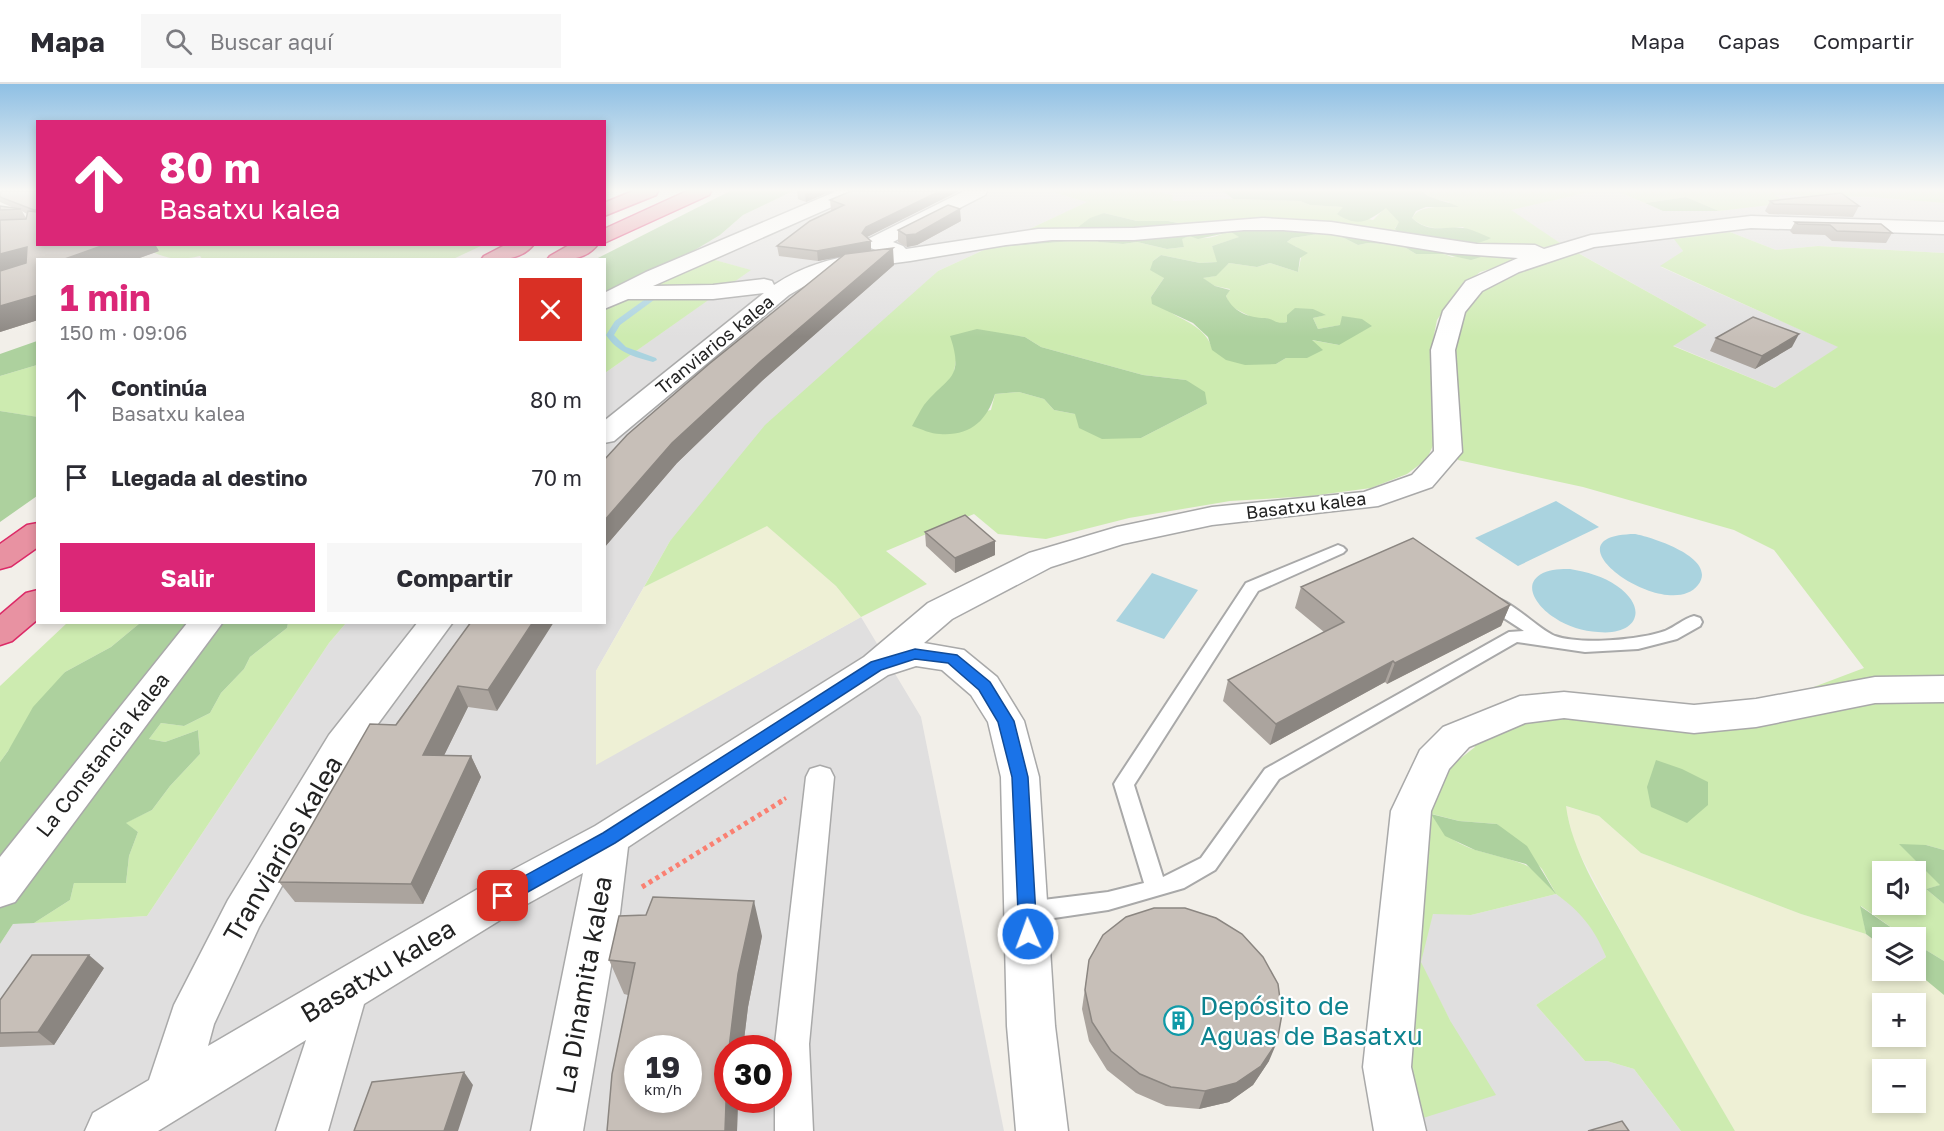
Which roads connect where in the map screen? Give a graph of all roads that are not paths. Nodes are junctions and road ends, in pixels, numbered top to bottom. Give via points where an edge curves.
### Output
1 (743, 240) edge
2 (881, 240) edge
3 (995, 240) edge
4 (1399, 240) edge
5 (1608, 240) edge
6 (520, 246) edge
7 (584, 246) edge
8 (1569, 248) junction
9 (909, 255) junction
10 (495, 258) edge
11 (561, 258) edge
12 (764, 286) dead end
13 (613, 298) edge
14 (606, 433) edge
15 (36, 533) edge
16 (1338, 550) dead end
17 (0, 559) edge
18 (974, 593) junction
19 (1478, 593) edge
20 (36, 603) edge
21 (1694, 622) dead end
22 (205, 624) edge
23 (435, 624) edge
24 (0, 633) edge
25 (1549, 640) junction
26 (952, 659) junction
27 (876, 666) junction
28 (1944, 689) edge
29 (820, 777) road end
30 (609, 838) junction
31 (0, 889) edge
32 (1156, 889) junction
33 (1027, 912) junction
34 (345, 991) junction
35 (169, 1097) junction
36 (111, 1131) edge
37 (302, 1131) edge
38 (557, 1131) edge
39 (794, 1131) edge
40 (1042, 1131) edge
41 (1400, 1131) edge

1 - 13 street
2 - 9 street via 875,243
3 - 9 street, Tranviarios kalea
4 - 8 street, Tranviarios kalea via 1497,251
5 - 8 street, Basatxu kalea
6 - 10 highway
7 - 11 highway
8 - 18 street, Basatxu kalea via 1510,267 1474,286 1454,311 1443,350 1448,452 1422,481 1368,500 1212,516 1117,536 1040,560
9 - 14 street, Tranviarios kalea via 853,259 799,279 759,307
12 - 13 street
15 - 17 highway
16 - 32 lane via 1252,587 1124,784
18 - 26 street, Basatxu kalea via 957,614
18 - 27 street, Basatxu kalea via 940,611
19 - 25 lane
20 - 24 highway
21 - 25 lane via 1671,635 1638,643 1585,646
22 - 31 street, La Constancia kalea
23 - 35 street, Tranviarios kalea via 342,745 243,914 191,1021
25 - 32 lane via 1515,636 1272,774 1208,864
26 - 27 street via 915,654
26 - 33 street via 984,686 1006,721 1020,777
27 - 30 street, Basatxu kalea
28 - 41 street via 1875,690 1756,713 1694,719 1564,705 1520,710 1456,737 1434,760 1411,811 1387,1067
29 - 39 street via 792,1044
30 - 34 street, Basatxu kalea
30 - 38 street, La Dinamita kalea
32 - 33 lane via 1108,901
33 - 40 street via 1031,1026
34 - 35 street, Basatxu kalea
34 - 37 street
35 - 36 street, Basatxu kalea

